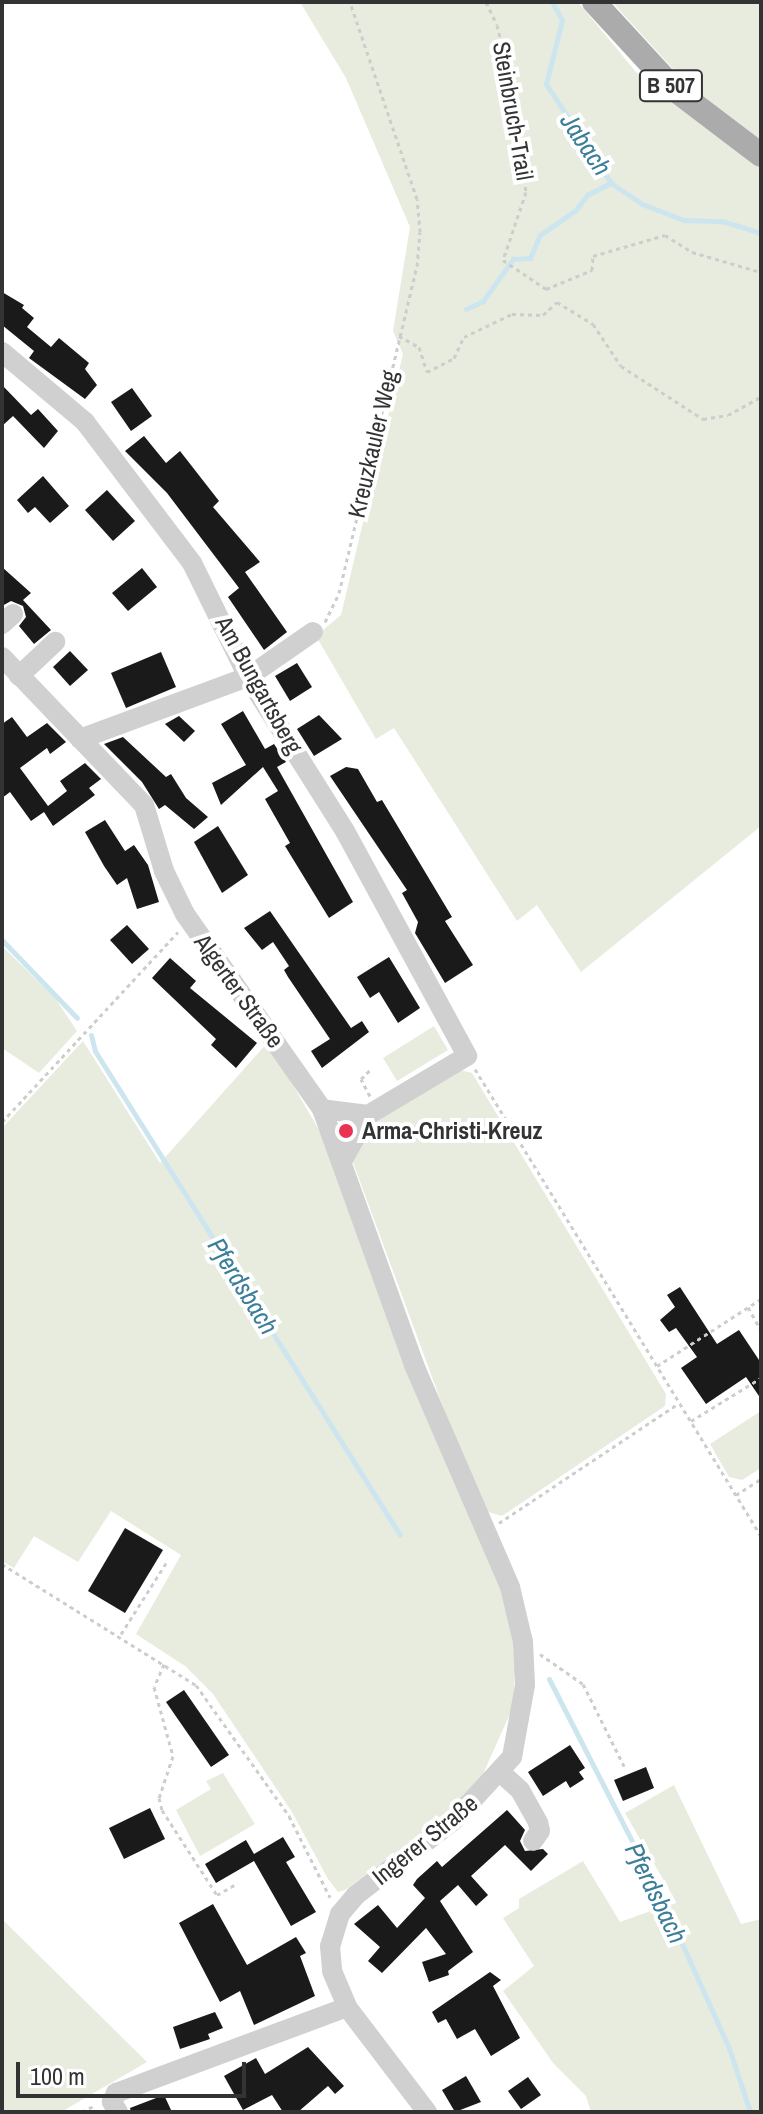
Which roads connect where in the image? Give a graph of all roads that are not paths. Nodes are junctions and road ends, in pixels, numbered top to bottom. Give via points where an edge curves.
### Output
1 (594, 2) edge
2 (761, 155) edge
3 (2, 352) edge
4 (313, 632) road end
5 (55, 642) dead end
6 (2, 657) edge
7 (19, 676) junction
8 (248, 677) junction
9 (80, 739) junction
10 (322, 1109) junction
11 (368, 1115) junction
12 (342, 1161) junction
13 (414, 1365) joint
14 (500, 1772) junction
15 (533, 1841) dead end
16 (347, 2007) junction
17 (118, 2112) edge
18 (427, 2112) edge

1 - 2 main road, B 507 via 674,89
3 - 8 street, Am Bungartsberg via 85,422 179,545 204,583
4 - 8 street
5 - 7 street
6 - 7 street, Algerter Straße
7 - 9 street, Algerter Straße
8 - 9 street
8 - 11 street, Am Bungartsberg via 345,831 467,1056
9 - 10 street, Algerter Straße via 144,805 164,871 189,920
10 - 11 street
10 - 12 street, Algerter Straße
11 - 12 street
12 - 13 street, Algerter Straße
13 - 14 street, Ingerer Straße via 510,1587 523,1642 523,1715 512,1757
14 - 15 street via 520,1790 538,1823 540,1831
14 - 16 street, Ingerer Straße via 453,1821 356,1895 340,1914 331,1959
16 - 17 street via 116,2093 112,2102
16 - 18 street

